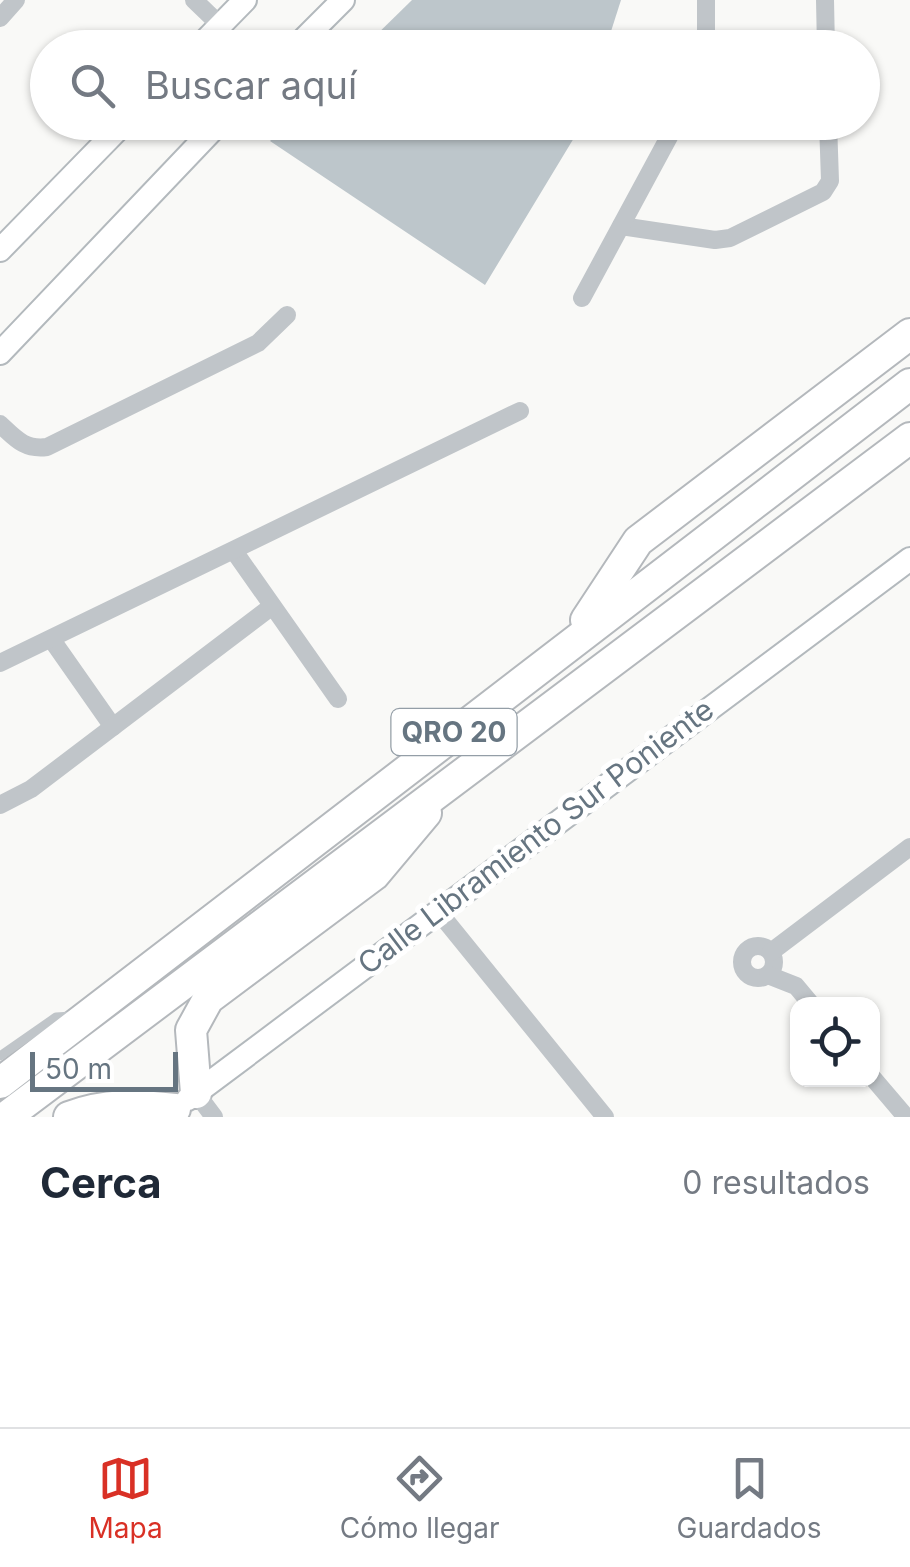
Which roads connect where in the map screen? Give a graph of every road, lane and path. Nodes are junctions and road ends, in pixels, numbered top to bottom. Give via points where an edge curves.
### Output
1 (16, 0) edge
2 (194, 0) edge
3 (246, 0) edge
4 (343, 0) edge
5 (706, 0) edge
6 (825, 0) edge
7 (0, 18) edge
8 (220, 25) junction
9 (215, 30) edge
10 (313, 30) edge
11 (706, 30) edge
12 (826, 30) edge
13 (107, 140) edge
14 (203, 140) edge
15 (667, 140) edge
16 (829, 140) edge
17 (620, 226) junction
18 (0, 250) edge
19 (582, 298) dead end
20 (287, 315) dead end
21 (910, 334) edge
22 (0, 353) edge
23 (910, 384) edge
24 (520, 411) dead end
25 (0, 424) edge
26 (910, 438) edge
27 (234, 551) junction
28 (910, 559) edge
29 (271, 607) junction
30 (574, 638) junction
31 (52, 640) junction
32 (2, 659) edge
33 (338, 699) dead end
34 (114, 727) junction
35 (452, 780) junction
36 (0, 804) edge
37 (910, 847) edge
38 (436, 910) junction
39 (772, 952) junction
40 (768, 975) junction
41 (805, 997) edge
42 (90, 1014) junction
43 (0, 1056) edge
44 (0, 1083) edge
45 (880, 1087) edge
46 (186, 1110) edge
47 (6, 1117) edge
48 (69, 1117) edge
49 (605, 1117) edge
50 (906, 1117) edge

1 - 7 street
2 - 8 street
3 - 8 street
4 - 10 street
5 - 11 street
6 - 12 street
8 - 9 street
13 - 18 street
14 - 22 street
15 - 17 street
16 - 17 street via 830,181 823,192 730,238
17 - 19 street
20 - 25 street via 258,343 47,447 32,449
21 - 30 highway via 638,540
23 - 30 highway, QRO 20
24 - 27 street
26 - 35 highway, QRO 20
27 - 29 street
27 - 31 street
28 - 38 street, Calle Libramiento Sur Poniente
29 - 33 street
29 - 34 street
30 - 42 highway, QRO 20
31 - 32 street
31 - 34 street
34 - 36 street
35 - 46 highway via 374,875 208,999 191,1030
35 - 47 highway, QRO 20
37 - 39 street
38 - 46 street, Calle Libramiento Sur Poniente
38 - 49 street
39 - 40 street
39 - 40 street via 748,948 741,960 744,972
40 - 41 street
42 - 43 lane via 56,1018
42 - 44 highway, QRO 20
45 - 50 street
46 - 48 highway via 127,1104

